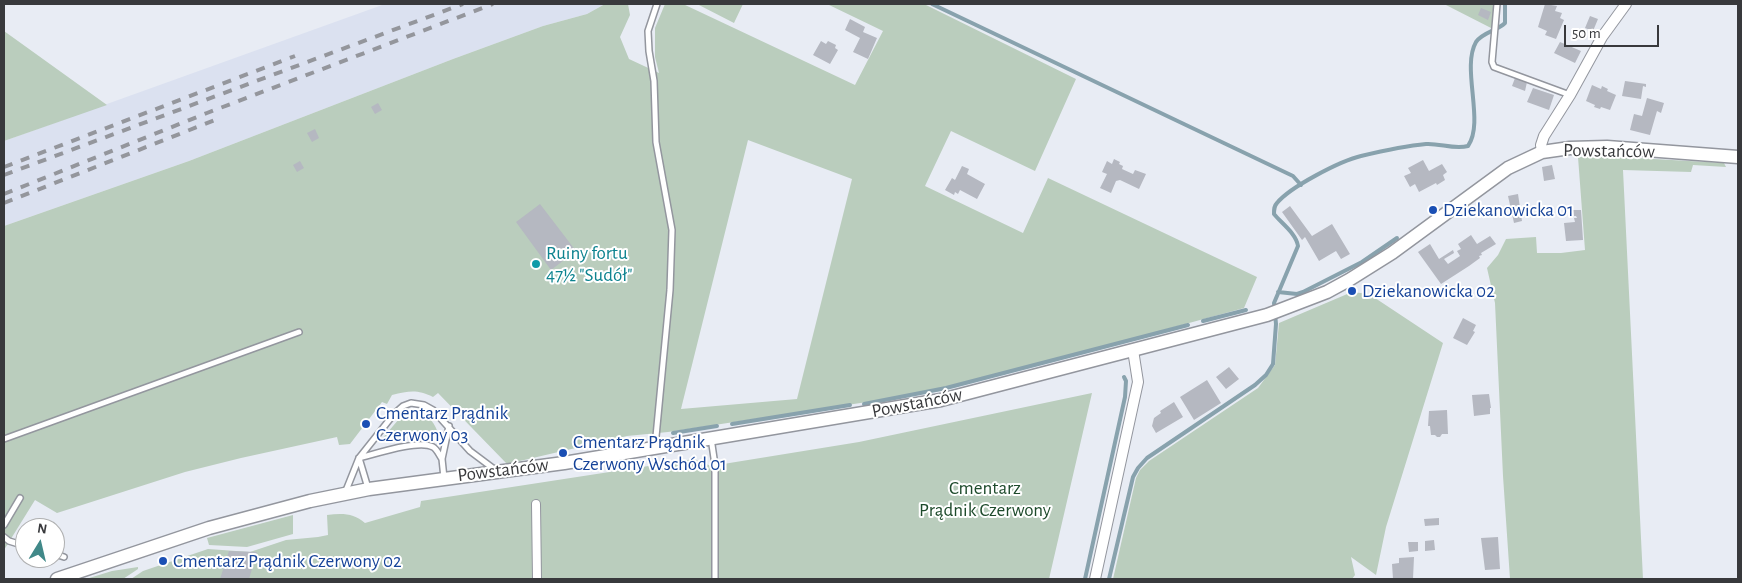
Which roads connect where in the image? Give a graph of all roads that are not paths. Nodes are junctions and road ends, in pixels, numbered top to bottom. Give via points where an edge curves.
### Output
1 (657, 4) edge
2 (1497, 4) edge
3 (1623, 5) edge
4 (1570, 95) junction
5 (1542, 152) junction
6 (1738, 157) edge
7 (299, 332) dead end
8 (1133, 350) junction
9 (450, 426) junction
10 (711, 438) junction
11 (4, 439) edge
12 (655, 447) junction
13 (358, 458) junction
14 (442, 459) junction
15 (497, 471) junction
16 (444, 478) junction
17 (368, 489) junction
18 (344, 493) junction
19 (20, 498) dead end
20 (536, 504) dead end
21 (4, 525) edge
22 (4, 537) edge
23 (15, 543) edge
24 (57, 579) edge
25 (537, 579) edge
26 (715, 579) edge
27 (1095, 579) edge

1 - 12 lane via 648,31 656,142 672,230 670,290
2 - 4 lane via 1494,67
3 - 4 street
4 - 5 street via 1544,136
5 - 6 street, Powstańców via 1607,147
5 - 8 street, Powstańców via 1508,168 1369,268 1327,292 1267,315
7 - 11 lane
8 - 10 street, Powstańców via 941,400
8 - 27 street via 1138,382
9 - 13 lane via 433,410 411,403 394,414
9 - 14 lane
9 - 15 lane via 470,451
10 - 12 street, Powstańców
10 - 26 lane via 715,465
12 - 15 street, Powstańców
13 - 14 lane via 427,444 435,448
13 - 17 lane
13 - 18 lane
14 - 16 lane
15 - 16 street, Powstańców
16 - 17 street, Powstańców
17 - 18 street, Powstańców
18 - 24 street, Powstańców via 210,528
19 - 21 lane
20 - 25 street
22 - 23 lane

